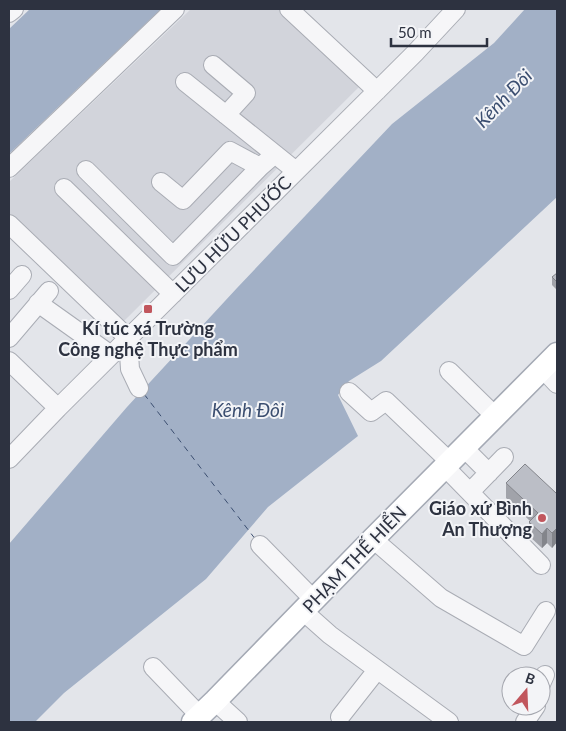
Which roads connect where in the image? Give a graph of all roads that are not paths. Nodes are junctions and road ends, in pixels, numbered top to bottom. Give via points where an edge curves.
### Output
1 (14, 9) edge
2 (175, 9) edge
3 (289, 9) edge
4 (456, 9) edge
5 (9, 14) edge
6 (213, 65) dead end
7 (185, 82) dead end
8 (377, 90) junction
9 (226, 115) junction
10 (275, 154) junction
11 (260, 167) junction
12 (9, 168) edge
13 (86, 170) dead end
14 (296, 171) junction
15 (161, 182) dead end
16 (64, 188) dead end
17 (9, 224) edge
18 (22, 274) dead end
19 (9, 290) edge
20 (173, 294) junction
21 (9, 338) edge
22 (128, 338) junction
23 (111, 355) junction
24 (10, 365) edge
25 (552, 369) edge
26 (448, 371) dead end
27 (138, 388) dead end
28 (349, 392) dead end
29 (58, 408) junction
30 (495, 416) junction
31 (10, 454) edge
32 (504, 457) dead end
33 (452, 458) junction
34 (488, 473) junction
35 (470, 492) junction
36 (373, 538) junction
37 (260, 545) dead end
38 (541, 565) dead end
39 (309, 605) junction
40 (546, 611) dead end
41 (153, 668) dead end
42 (377, 670) junction
43 (203, 713) edge
44 (340, 717) dead end
45 (238, 722) edge
46 (449, 722) edge

1 - 5 street
2 - 12 street
3 - 8 street
4 - 8 street, LƯU HỮU PHƯỚC
6 - 9 street via 246,93
7 - 9 street
8 - 14 street, LƯU HỮU PHƯỚC
9 - 10 street
10 - 11 street
10 - 14 street
11 - 13 street via 173,256
11 - 15 street via 230,151 183,200
14 - 20 street, LƯU HỮU PHƯỚC
16 - 20 street
17 - 22 street
18 - 19 street
20 - 22 street, LƯU HỮU PHƯỚC
21 - 23 street via 44,297
22 - 23 street, LƯU HỮU PHƯỚC
22 - 27 street via 130,369
23 - 29 street, LƯU HỮU PHƯỚC
24 - 29 street
25 - 30 main road, PHẠM THẾ HIỂN
26 - 30 street
28 - 33 street via 371,412 386,401
29 - 31 street, LƯU HỮU PHƯỚC
30 - 33 main road, PHẠM THẾ HIỂN
32 - 34 street
33 - 34 street
33 - 35 street
33 - 36 main road, PHẠM THẾ HIỂN
34 - 35 street
35 - 38 street
36 - 39 main road, PHẠM THẾ HIỂN
36 - 40 street via 441,598 524,646
37 - 39 street
39 - 42 street via 330,635
39 - 43 main road, PHẠM THẾ HIỂN
41 - 43 street
42 - 44 street
42 - 46 street
43 - 45 street

